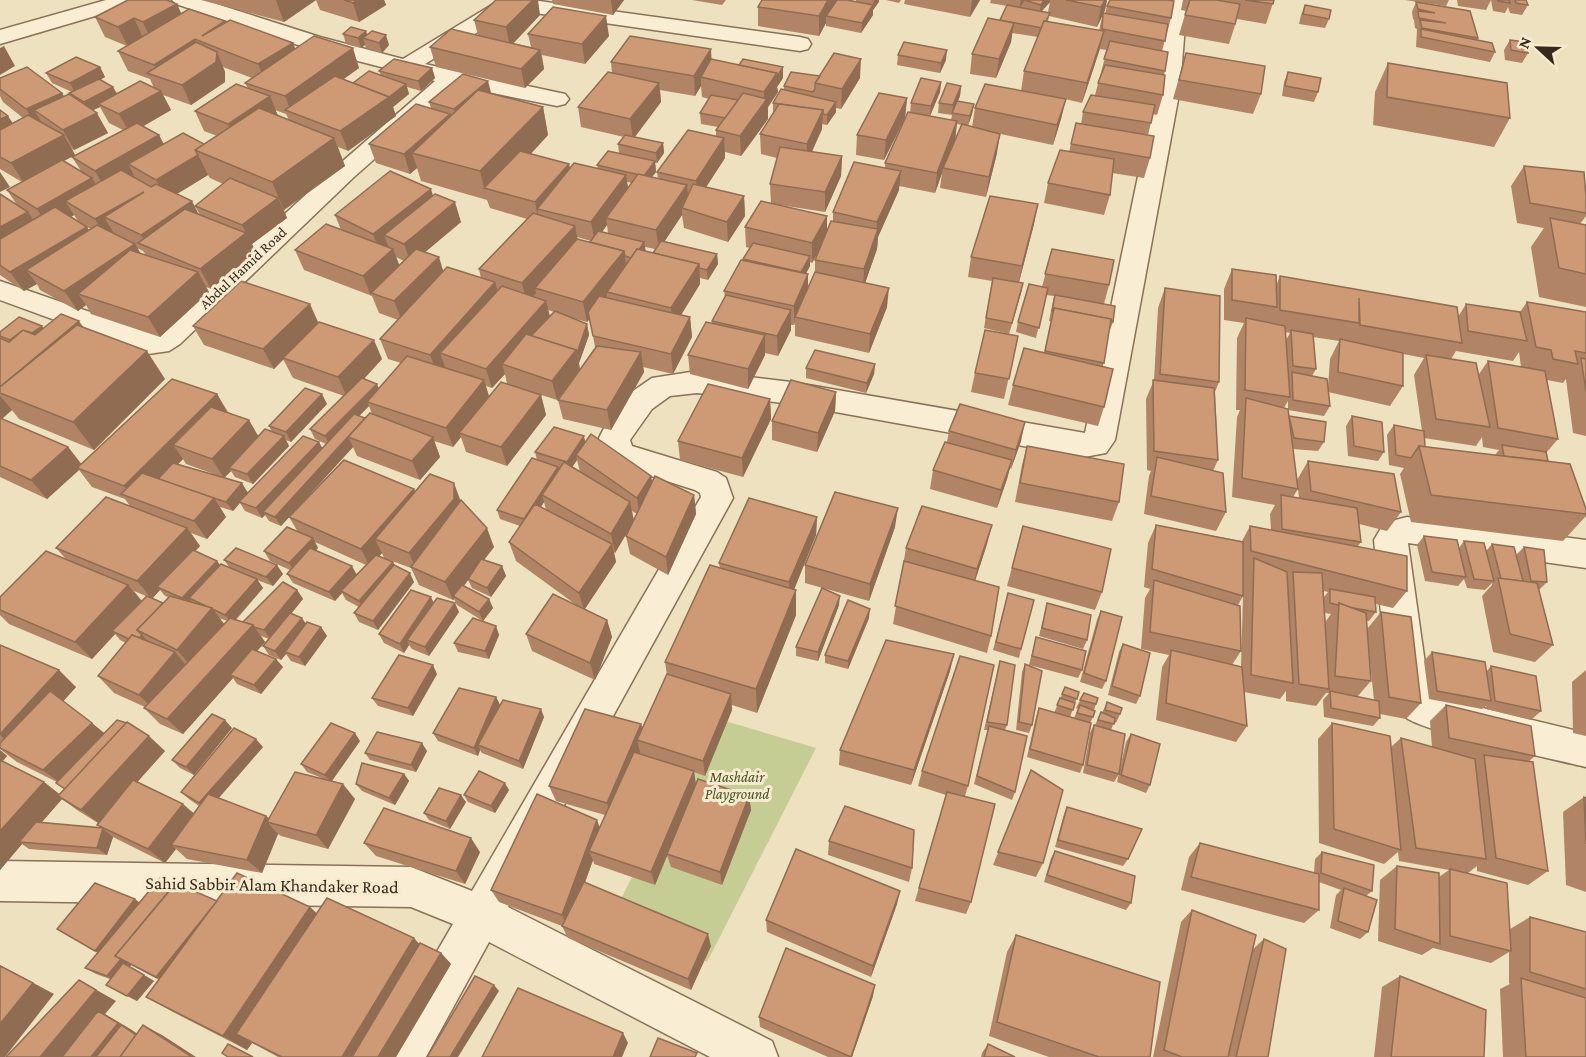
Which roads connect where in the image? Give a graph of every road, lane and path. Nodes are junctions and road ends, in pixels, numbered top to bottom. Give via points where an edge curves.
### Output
1 (129, 0) edge
2 (183, 0) edge
3 (1168, 7) edge
4 (0, 37) edge
5 (800, 44) dead end
6 (407, 66) junction
7 (452, 78) junction
8 (557, 99) dead end
9 (0, 290) edge
10 (1586, 554) edge
11 (1586, 750) edge
12 (0, 880) edge
13 (481, 915) junction
14 (400, 1057) edge
15 (756, 1057) edge

1 - 4 street
2 - 6 street via 312,42
3 - 13 street via 1168,89 1099,440 1095,445 1084,446 792,393 697,382 663,386 641,401 614,438 614,447 621,455 706,481 715,487 717,498
5 - 6 street via 510,3
6 - 7 street
7 - 8 street
7 - 9 street, Abdul Hamid Road via 159,344 148,345
10 - 11 street via 1407,530 1396,531 1391,540 1410,691 1416,704 1429,712
12 - 13 street, Sahid Sabbir Alam Khandaker Road via 411,887
13 - 14 street
13 - 15 street, Sahid Sabbir Alam Khandaker Road

